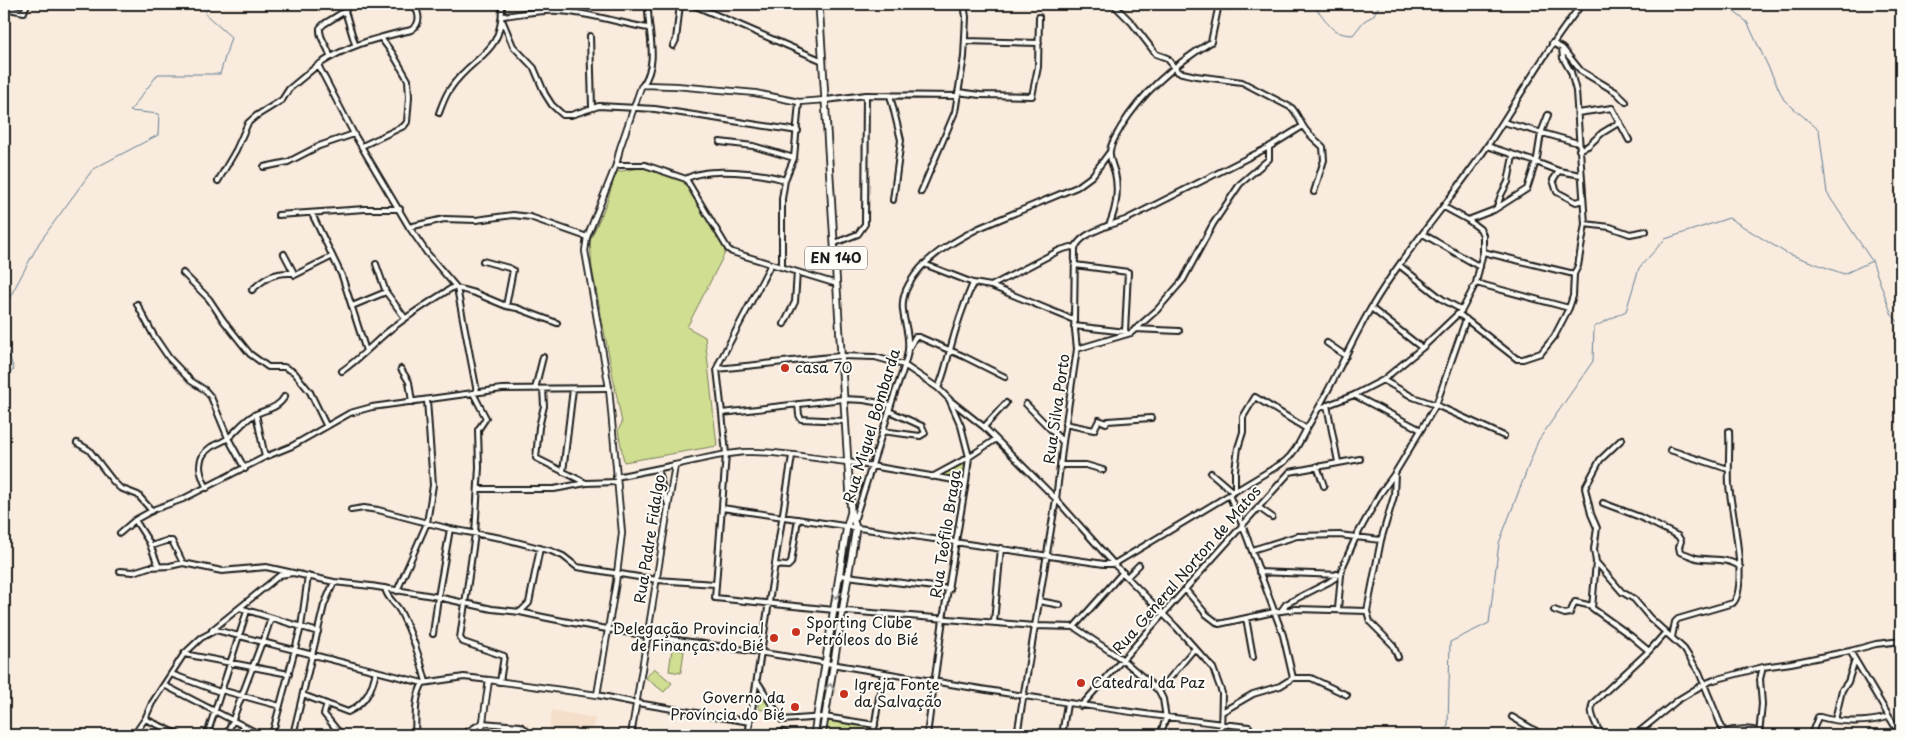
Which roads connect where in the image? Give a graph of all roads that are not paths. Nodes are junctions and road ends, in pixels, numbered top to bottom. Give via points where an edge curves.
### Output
1 (27, 4) edge
2 (350, 4) edge
3 (414, 4) edge
4 (502, 4) edge
5 (648, 4) edge
6 (680, 4) edge
7 (691, 4) edge
8 (819, 4) edge
9 (964, 4) edge
10 (1113, 4) edge
11 (1219, 4) edge
12 (1582, 4) edge
13 (4, 8) edge
14 (345, 11) junction
15 (502, 16) junction
16 (1039, 17) dead end
17 (502, 22) junction
18 (648, 28) junction
19 (590, 36) dead end
20 (381, 38) junction
21 (965, 41) junction
22 (1039, 43) junction
23 (1552, 43) junction
24 (355, 44) junction
25 (673, 46) dead end
26 (1563, 49) junction
27 (330, 56) junction
28 (823, 61) junction
29 (318, 65) junction
30 (1174, 68) junction
31 (643, 85) junction
32 (958, 94) junction
33 (866, 95) junction
34 (890, 95) junction
35 (826, 100) junction
36 (799, 102) junction
37 (1626, 102) dead end
38 (592, 106) junction
39 (633, 108) junction
40 (439, 113) dead end
41 (1548, 114) dead end
42 (1578, 114) junction
43 (1503, 122) junction
44 (1620, 122) junction
45 (1303, 126) junction
46 (798, 131) junction
47 (1541, 133) junction
48 (354, 134) junction
49 (1629, 140) dead end
50 (720, 142) dead end
51 (1578, 143) junction
52 (362, 146) junction
53 (1487, 146) junction
54 (1269, 147) junction
55 (1579, 150) junction
56 (1109, 152) junction
57 (1514, 156) junction
58 (794, 158) junction
59 (1536, 162) junction
60 (616, 165) junction
61 (264, 167) dead end
62 (1559, 171) junction
63 (1581, 175) junction
64 (686, 179) junction
65 (785, 180) junction
66 (218, 181) dead end
67 (921, 192) dead end
68 (1314, 192) dead end
69 (893, 200) dead end
70 (1583, 200) junction
71 (1444, 206) junction
72 (1497, 207) junction
73 (400, 209) junction
74 (312, 214) junction
75 (278, 215) dead end
76 (1468, 220) junction
77 (1585, 224) junction
78 (1109, 226) junction
79 (409, 227) junction
80 (1646, 231) dead end
81 (1423, 234) junction
82 (587, 237) junction
83 (835, 243) junction
84 (1076, 248) junction
85 (1482, 252) junction
86 (284, 254) dead end
87 (332, 257) junction
88 (483, 261) dead end
89 (376, 264) dead end
90 (771, 264) junction
91 (924, 264) junction
92 (1076, 265) junction
93 (1400, 265) junction
94 (782, 267) junction
95 (1480, 267) junction
96 (797, 272) junction
97 (183, 273) dead end
98 (292, 273) junction
99 (1574, 274) junction
100 (973, 283) junction
101 (1476, 283) junction
102 (837, 284) junction
103 (991, 286) junction
104 (456, 287) junction
105 (252, 290) dead end
106 (386, 292) junction
107 (137, 304) dead end
108 (352, 306) junction
109 (506, 306) junction
110 (1371, 308) junction
111 (1569, 308) junction
112 (1461, 312) junction
113 (405, 318) junction
114 (1466, 319) junction
115 (1074, 320) junction
116 (557, 323) dead end
117 (784, 324) dead end
118 (1074, 326) junction
119 (1135, 330) junction
120 (1179, 331) dead end
121 (1125, 332) junction
122 (1131, 333) junction
123 (1327, 343) dead end
124 (1422, 348) junction
125 (1077, 349) junction
126 (908, 350) junction
127 (950, 350) junction
128 (366, 351) junction
129 (840, 356) junction
130 (1346, 356) junction
131 (544, 358) dead end
132 (904, 365) junction
133 (401, 369) dead end
134 (718, 369) junction
135 (342, 372) dead end
136 (1004, 377) dead end
137 (1383, 380) junction
138 (609, 388) junction
139 (938, 388) junction
140 (535, 389) junction
141 (543, 389) junction
142 (573, 389) junction
143 (475, 392) junction
144 (1354, 395) junction
145 (286, 396) dead end
146 (843, 399) junction
147 (949, 399) junction
148 (427, 400) junction
149 (412, 402) junction
150 (1006, 403) dead end
151 (798, 404) junction
152 (1026, 404) dead end
153 (890, 405) junction
154 (1327, 405) junction
155 (1436, 405) junction
156 (1320, 408) junction
157 (889, 410) junction
158 (722, 413) junction
159 (256, 414) junction
160 (1152, 418) dead end
161 (845, 421) junction
162 (1065, 424) junction
163 (326, 426) junction
164 (984, 427) junction
165 (1307, 429) junction
166 (1421, 430) junction
167 (882, 431) junction
168 (1729, 431) dead end
169 (1504, 436) dead end
170 (228, 438) junction
171 (996, 439) junction
172 (1622, 439) dead end
173 (1063, 442) junction
174 (77, 443) dead end
175 (1670, 450) dead end
176 (726, 454) junction
177 (792, 456) junction
178 (265, 457) junction
179 (969, 457) junction
180 (1360, 459) dead end
181 (848, 462) junction
182 (1284, 462) junction
183 (1338, 462) junction
184 (1060, 464) junction
185 (675, 465) junction
186 (1317, 466) junction
187 (870, 467) junction
188 (1728, 468) junction
189 (246, 469) junction
190 (657, 469) junction
191 (1103, 470) dead end
192 (563, 472) junction
193 (1290, 472) junction
194 (1211, 473) dead end
195 (1396, 473) junction
196 (932, 477) junction
197 (616, 479) junction
198 (966, 482) junction
199 (586, 484) junction
200 (1324, 486) dead end
201 (207, 488) junction
202 (478, 489) junction
203 (1232, 493) junction
204 (1056, 499) junction
205 (1603, 503) dead end
206 (668, 506) junction
207 (1258, 507) junction
208 (722, 508) junction
209 (351, 510) dead end
210 (152, 511) junction
211 (851, 512) junction
212 (782, 517) junction
213 (1272, 517) dead end
214 (798, 519) junction
215 (135, 520) junction
216 (854, 520) junction
217 (427, 523) junction
218 (1242, 524) junction
219 (847, 526) junction
220 (856, 528) junction
221 (450, 529) junction
222 (120, 533) dead end
223 (475, 534) junction
224 (1356, 537) junction
225 (1381, 540) junction
226 (958, 542) junction
227 (151, 546) junction
228 (540, 548) junction
229 (1001, 548) junction
230 (1252, 550) junction
231 (1047, 554) junction
232 (1596, 562) junction
233 (182, 563) junction
234 (1114, 564) junction
235 (158, 565) junction
236 (775, 565) junction
237 (1138, 565) dead end
238 (1740, 567) junction
239 (120, 571) dead end
240 (1123, 572) junction
241 (1259, 572) junction
242 (294, 573) junction
243 (618, 574) junction
244 (839, 574) junction
245 (1339, 574) junction
246 (847, 575) junction
247 (308, 576) junction
248 (1127, 577) junction
249 (657, 580) junction
250 (334, 582) junction
251 (715, 584) junction
252 (385, 588) junction
253 (950, 589) junction
254 (1185, 589) junction
255 (397, 591) junction
256 (438, 597) junction
257 (1039, 601) junction
258 (467, 603) junction
259 (769, 604) junction
260 (1060, 605) dead end
261 (1592, 606) junction
262 (240, 608) junction
263 (834, 610) junction
264 (1338, 610) junction
265 (1554, 610) dead end
266 (247, 611) junction
267 (842, 611) junction
268 (1281, 611) junction
269 (1367, 611) junction
270 (520, 612) junction
271 (1274, 612) junction
272 (1163, 613) junction
273 (271, 618) junction
274 (1246, 618) junction
275 (944, 619) junction
276 (994, 622) junction
277 (1035, 626) junction
278 (301, 627) junction
279 (1074, 627) junction
280 (607, 630) junction
281 (831, 630) junction
282 (211, 631) junction
283 (318, 632) junction
284 (838, 632) junction
285 (1666, 633) junction
286 (433, 634) dead end
287 (648, 635) junction
288 (239, 636) junction
289 (1672, 637) junction
290 (829, 640) junction
291 (1901, 641) edge
292 (263, 642) junction
293 (836, 642) junction
294 (1195, 648) junction
295 (296, 650) junction
296 (1649, 651) junction
297 (1850, 651) junction
298 (761, 653) junction
299 (184, 654) junction
300 (313, 654) junction
301 (1398, 657) dead end
302 (1253, 658) dead end
303 (1123, 660) junction
304 (1855, 660) junction
305 (230, 662) junction
306 (826, 663) junction
307 (833, 664) junction
308 (1763, 667) junction
309 (253, 668) junction
310 (376, 671) junction
311 (882, 673) junction
312 (171, 674) junction
313 (288, 674) junction
314 (1293, 678) junction
315 (489, 680) junction
316 (757, 680) junction
317 (425, 682) junction
318 (500, 682) junction
319 (934, 682) junction
320 (1704, 684) junction
321 (164, 685) junction
322 (220, 691) junction
323 (1159, 691) junction
324 (303, 695) junction
325 (597, 695) junction
326 (1347, 695) dead end
327 (242, 696) junction
328 (1023, 697) junction
329 (636, 703) junction
330 (327, 704) junction
331 (1067, 704) junction
332 (280, 706) junction
333 (1081, 706) junction
334 (214, 710) junction
335 (1222, 712) junction
336 (816, 717) junction
337 (825, 717) junction
338 (1888, 717) junction
339 (1166, 718) junction
340 (1512, 718) dead end
341 (145, 719) junction
342 (232, 720) junction
343 (782, 720) junction
344 (1835, 720) junction
345 (750, 722) junction
346 (482, 724) junction
347 (1222, 724) junction
348 (875, 725) junction
349 (1249, 727) dead end
350 (782, 732) junction
351 (1725, 734) edge
352 (1759, 734) edge
353 (134, 735) edge
354 (180, 735) edge
355 (206, 735) edge
356 (227, 735) edge
357 (261, 735) edge
358 (272, 735) edge
359 (293, 735) edge
360 (344, 735) edge
361 (415, 735) edge
362 (462, 735) edge
363 (481, 735) edge
364 (526, 735) edge
365 (631, 735) edge
366 (748, 735) edge
367 (778, 735) edge
368 (789, 735) edge
369 (814, 735) edge
370 (822, 735) edge
371 (873, 735) edge
372 (927, 735) edge
373 (1017, 735) edge
374 (1062, 735) edge
375 (1160, 735) edge
376 (1221, 735) edge
377 (1540, 735) edge
378 (1601, 735) edge
379 (1635, 735) edge
380 (1811, 735) edge
381 (1900, 735) edge

1 - 13 street via 24,12
2 - 14 street
3 - 20 street via 419,14 416,27
4 - 15 street
5 - 18 street
6 - 25 street
7 - 28 street
8 - 28 main road, EN 140
9 - 21 street
10 - 30 street via 1156,54 1167,58
11 - 30 street via 1212,42
12 - 23 street
14 - 24 street
14 - 27 street via 320,28 321,39
15 - 17 street
15 - 18 street via 551,10 601,16
16 - 22 street
17 - 38 street via 513,46 534,68 552,105 567,116
17 - 40 street via 490,49 450,88
18 - 31 street via 652,64
19 - 38 street
20 - 24 street
20 - 52 street via 408,80 407,122
21 - 22 street
21 - 32 street
22 - 32 street via 1032,96
23 - 26 street
23 - 43 street
24 - 27 street
26 - 37 street via 1581,71
26 - 42 street via 1563,58 1574,83
27 - 29 street
28 - 35 main road, EN 140
29 - 48 street
29 - 66 street via 282,100 248,123
30 - 45 street via 1196,76 1247,84 1292,108
30 - 56 street via 1158,80 1128,117
31 - 36 street via 746,92
31 - 39 street
32 - 34 street
32 - 67 street via 953,118
33 - 34 street
33 - 35 street
33 - 83 street via 865,224 858,234
34 - 69 street via 901,140
35 - 36 street
35 - 83 main road, EN 140
36 - 46 street
38 - 39 street
39 - 46 street via 675,111
39 - 60 street
41 - 47 street
42 - 44 street via 1610,107
42 - 51 street
43 - 47 street
43 - 53 street
44 - 49 street
44 - 55 street
45 - 54 street
45 - 68 street via 1323,147 1324,160
46 - 58 street
47 - 51 street
47 - 59 street
48 - 52 street
48 - 61 street via 319,146 288,162
50 - 58 street via 753,146
51 - 55 street
52 - 73 street
53 - 57 street
53 - 71 street
54 - 78 street
54 - 119 street via 1269,158 1240,184 1212,224 1183,280
55 - 63 street
56 - 78 street via 1116,185 1114,212
56 - 91 street, Rua Miguel Bombarda via 1092,176 1077,187 979,228
57 - 59 street
57 - 72 street via 1508,182
58 - 65 street
59 - 62 street
59 - 72 street via 1527,189
60 - 64 street via 645,165
60 - 82 street
62 - 63 street
62 - 70 street via 1553,180 1557,192 1576,202
63 - 70 street
64 - 65 street via 697,174 748,172
64 - 90 street via 728,250
65 - 94 street
70 - 77 street
71 - 76 street
71 - 81 street
72 - 76 street
73 - 74 street
73 - 79 street
74 - 75 street
74 - 87 street
76 - 85 street via 1482,232
77 - 80 street via 1630,234
77 - 99 street
78 - 84 street via 1087,235
79 - 82 street via 444,219 476,220 513,215 530,217
79 - 104 street
81 - 93 street
81 - 95 street
82 - 138 street via 585,251
83 - 102 main road, EN 140
84 - 92 street, Rua Silva Porto
84 - 103 street via 1060,250
85 - 95 street
85 - 99 street
86 - 98 street
87 - 98 street via 295,276
87 - 108 street
88 - 109 street via 513,270
89 - 106 street
90 - 94 street
90 - 134 street
91 - 100 street
91 - 126 street, Rua Miguel Bombarda via 912,278 903,297
92 - 115 street, Rua Silva Porto
92 - 121 street via 1128,272
93 - 110 street
93 - 112 street
94 - 96 street
95 - 101 street
96 - 102 street
96 - 117 street via 796,298
97 - 163 street via 209,299 250,354 268,367 284,367 294,372 310,392
98 - 105 street via 269,275
99 - 111 street
100 - 103 street
100 - 127 street
101 - 111 street
101 - 112 street
102 - 129 main road, EN 140
103 - 115 street
104 - 109 street
104 - 113 street
104 - 143 street
106 - 108 street
106 - 113 street
107 - 170 street via 168,358 211,397
108 - 128 street
109 - 116 street
110 - 124 street
110 - 130 street
111 - 114 street via 1545,349 1523,359 1517,359
112 - 114 street
112 - 124 street
113 - 128 street
114 - 155 street
115 - 118 street, Rua Silva Porto
118 - 121 street
118 - 125 street, Rua Silva Porto
119 - 120 street
119 - 122 street
121 - 122 street
122 - 125 street
123 - 130 street
124 - 137 street
125 - 162 street, Rua Silva Porto
126 - 127 street via 917,336
126 - 132 street, Rua Miguel Bombarda
127 - 136 street
127 - 139 street
128 - 135 street
129 - 132 street, Rua Teófilo Braga via 875,357
129 - 134 street, Rua Teófilo Braga
129 - 146 main road, EN 140
130 - 156 street
131 - 140 street
132 - 139 street, Rua Teófilo Braga
132 - 153 street, Rua Miguel Bombarda
133 - 149 street via 409,382
134 - 158 street
137 - 144 street
137 - 155 street via 1412,397
138 - 142 street
138 - 197 street
139 - 147 street, Rua Teófilo Braga
140 - 141 street
140 - 143 street
141 - 142 street
141 - 192 street via 544,406 538,427 536,458
142 - 192 street
143 - 148 street
143 - 202 street via 486,418 478,430
144 - 154 street
144 - 166 street
145 - 159 street via 276,407
146 - 151 street
146 - 153 street
146 - 161 main road, EN 140
147 - 164 street
147 - 179 street, Rua Teófilo Braga via 961,426
148 - 149 street
148 - 217 street via 433,485
149 - 163 street via 350,413
150 - 164 street
151 - 158 street
151 - 161 street via 802,419
152 - 173 street
153 - 157 street, Rua Miguel Bombarda
154 - 156 street
154 - 183 street
155 - 166 street
155 - 169 street
156 - 165 street
157 - 167 street, Rua Miguel Bombarda
157 - 167 street via 922,426 925,433 920,436
158 - 176 street
159 - 170 street
159 - 178 street
160 - 162 street via 1106,423 1100,420 1094,430
161 - 181 main road, EN 140
162 - 173 street, Rua Silva Porto
163 - 178 street
164 - 171 street
165 - 182 street via 1294,453
165 - 203 street via 1255,397 1244,417
166 - 195 street
167 - 187 street, Rua Miguel Bombarda
168 - 188 street
170 - 189 street
170 - 201 street via 211,447 199,460
171 - 179 street
171 - 204 street
172 - 232 street via 1600,460 1585,488 1590,514 1597,528
173 - 184 street, Rua Silva Porto
174 - 210 street via 89,450 120,488 138,495
175 - 188 street
176 - 177 street via 762,452
176 - 185 street
176 - 208 street
177 - 181 street
177 - 212 street
178 - 189 street
179 - 196 street
179 - 198 street, Rua Teófilo Braga
180 - 183 street
181 - 187 street
181 - 211 main road, EN 140
182 - 193 street
182 - 203 street
183 - 186 street
184 - 191 street
184 - 204 street, Rua Silva Porto
185 - 190 street
185 - 206 street, Rua Padre Fidalgo
186 - 193 street
186 - 200 street
187 - 196 street
187 - 216 street, Rua Miguel Bombarda
188 - 238 street
189 - 201 street
190 - 197 street
190 - 206 street
192 - 199 street
193 - 207 street, Rua General Norton de Matos
194 - 203 street
195 - 224 street
195 - 225 street via 1394,496
196 - 198 street
197 - 199 street
197 - 243 street via 622,533
198 - 226 street, Rua Teófilo Braga
199 - 202 street via 554,489
201 - 210 street
202 - 223 street
203 - 218 street
203 - 234 street
204 - 231 street, Rua Silva Porto
204 - 234 street
205 - 238 street via 1678,536 1680,552 1698,558 1734,562
206 - 249 street, Rua Padre Fidalgo
207 - 213 street
207 - 218 street, Rua General Norton de Matos
208 - 212 street
208 - 251 street
209 - 217 street via 378,510
210 - 215 street
211 - 216 main road, EN 140
211 - 219 main road, EN 140
212 - 214 street
212 - 236 street
214 - 219 street
214 - 236 street via 791,563 788,566
215 - 222 street
215 - 227 street
216 - 220 main road, EN 140
217 - 221 street
217 - 255 street
218 - 230 street
218 - 254 street, Rua General Norton de Matos
219 - 220 street
219 - 244 main road, EN 140
220 - 226 street
220 - 246 main road, EN 140
221 - 223 street
221 - 256 street
223 - 228 street
223 - 258 street
224 - 225 street
224 - 230 street via 1297,536
224 - 245 street
225 - 269 street
226 - 229 street
226 - 253 street, Rua Teófilo Braga
227 - 233 street via 172,541
227 - 235 street
228 - 243 street via 563,556 577,568
228 - 270 street via 529,604
229 - 231 street
229 - 276 street
230 - 241 street
231 - 234 street
231 - 257 street, Rua Silva Porto
232 - 261 street
232 - 285 street via 1622,592 1634,599
233 - 235 street
233 - 242 street via 222,571 266,567
234 - 240 street
235 - 239 street via 133,572
236 - 259 street
237 - 248 street
238 - 289 street via 1734,602 1678,619
240 - 248 street
240 - 279 street
241 - 245 street
241 - 271 street
242 - 247 street
242 - 262 street via 280,575
243 - 249 street
243 - 280 street
244 - 246 street
244 -> 263 main road, EN 140
245 - 264 street
245 - 268 street via 1286,604
246 - 253 street
246 - 267 main road, EN 140
247 - 250 street
247 - 278 street
248 - 272 street
249 - 251 street
249 - 287 street, Rua Padre Fidalgo
250 - 252 street
250 - 283 street via 324,604
251 - 259 street via 714,597 717,599
252 - 255 street
252 - 317 street via 412,636
253 - 275 street, Rua Teófilo Braga
254 - 272 street, Rua General Norton de Matos
254 - 274 street via 1215,622 1224,624
255 - 256 street
256 - 258 street
256 - 286 street
257 - 260 street
257 - 277 street, Rua Silva Porto
258 - 270 street
258 - 318 street via 461,640 504,656
259 - 263 street
259 - 298 street
261 - 265 street via 1575,602 1570,613
261 - 296 street
262 - 266 street
262 - 282 street
263 - 267 street
263 - 281 main road, EN 140
264 - 268 street
264 - 269 street
266 - 273 street
266 - 288 street
267 - 275 street
267 - 284 main road, EN 140
268 - 271 street
269 - 301 street via 1370,622 1390,641
270 - 280 street
271 - 274 street
271 - 314 street via 1289,654
272 - 294 street
272 - 303 street, Rua General Norton de Matos
273 - 278 street
273 - 292 street
274 - 302 street
275 - 276 street
275 - 319 street, Rua Teófilo Braga
276 - 277 street
277 - 279 street
277 - 328 street, Rua Silva Porto
278 - 283 street
278 - 295 street
279 - 303 street
280 - 287 street
280 - 325 street
281 - 284 main road
281 - 290 main road, EN 140
282 - 288 street via 220,630
282 - 299 street
283 - 300 street
284 - 293 main road, EN 140
285 - 289 street
285 - 296 street
287 - 298 street
287 - 329 street, Rua Padre Fidalgo
288 - 292 street
288 - 305 street
289 - 320 street via 1684,649
290 - 293 main road
290 - 306 main road, EN 140
291 - 297 street
292 - 295 street
292 - 309 street
293 - 307 main road, EN 140
294 - 323 street
294 - 335 street via 1217,676 1222,693
295 - 300 street
295 - 313 street
296 - 378 street via 1591,706
297 - 304 street
297 - 308 street
298 - 306 street
298 - 316 street
299 - 305 street
299 - 312 street
300 - 310 street
300 - 324 street
303 - 323 street
303 - 333 street, Rua General Norton de Matos
304 - 338 street
304 - 344 street via 1842,690
305 - 309 street
305 - 322 street
306 - 307 street
306 - 336 main road, EN 140
307 - 311 street
337 -> 307 main road, EN 140
308 - 320 street
308 - 352 street
309 - 313 street
309 - 327 street
310 - 317 street
310 - 330 street via 372,689 355,708 347,712
311 - 319 street
311 - 348 street
312 - 321 street
312 - 322 street
313 - 332 street
314 - 326 street via 1311,678
314 - 335 street via 1280,686 1253,694
315 - 317 street via 464,678
315 - 318 street
315 - 346 street
316 - 343 street
316 - 345 street
317 - 361 street via 417,700
318 - 325 street
319 - 328 street
319 - 372 street, Rua Teófilo Braga
320 - 351 street
320 - 379 street via 1678,700
321 - 334 street
321 - 341 street
322 - 327 street
322 - 334 street
323 - 339 street
324 - 330 street
324 - 359 street
325 - 329 street
327 - 332 street
327 - 342 street
328 - 331 street
328 - 373 street, Rua Silva Porto
329 - 345 street
329 - 365 street, Rua Padre Fidalgo
330 - 360 street via 324,714
331 - 333 street
331 - 374 street
332 - 358 street
333 - 339 street
334 - 342 street
334 - 355 street
335 - 347 street
336 - 337 street
336 - 343 street
336 - 369 main road, EN 140
337 - 348 street
337 - 370 main road, EN 140
338 - 344 street
338 - 381 street
339 - 347 street
339 - 375 street
340 - 377 street
341 - 353 street
341 - 354 street
342 - 356 street
342 - 357 street
343 - 350 street
344 - 380 street via 1818,717
345 - 366 street
346 - 362 street
346 - 363 street
346 - 364 street via 520,726 526,729
347 - 349 street
347 - 376 street
348 - 371 street
350 - 367 street
350 - 368 street
351 - 352 street via 1738,730 1754,730

